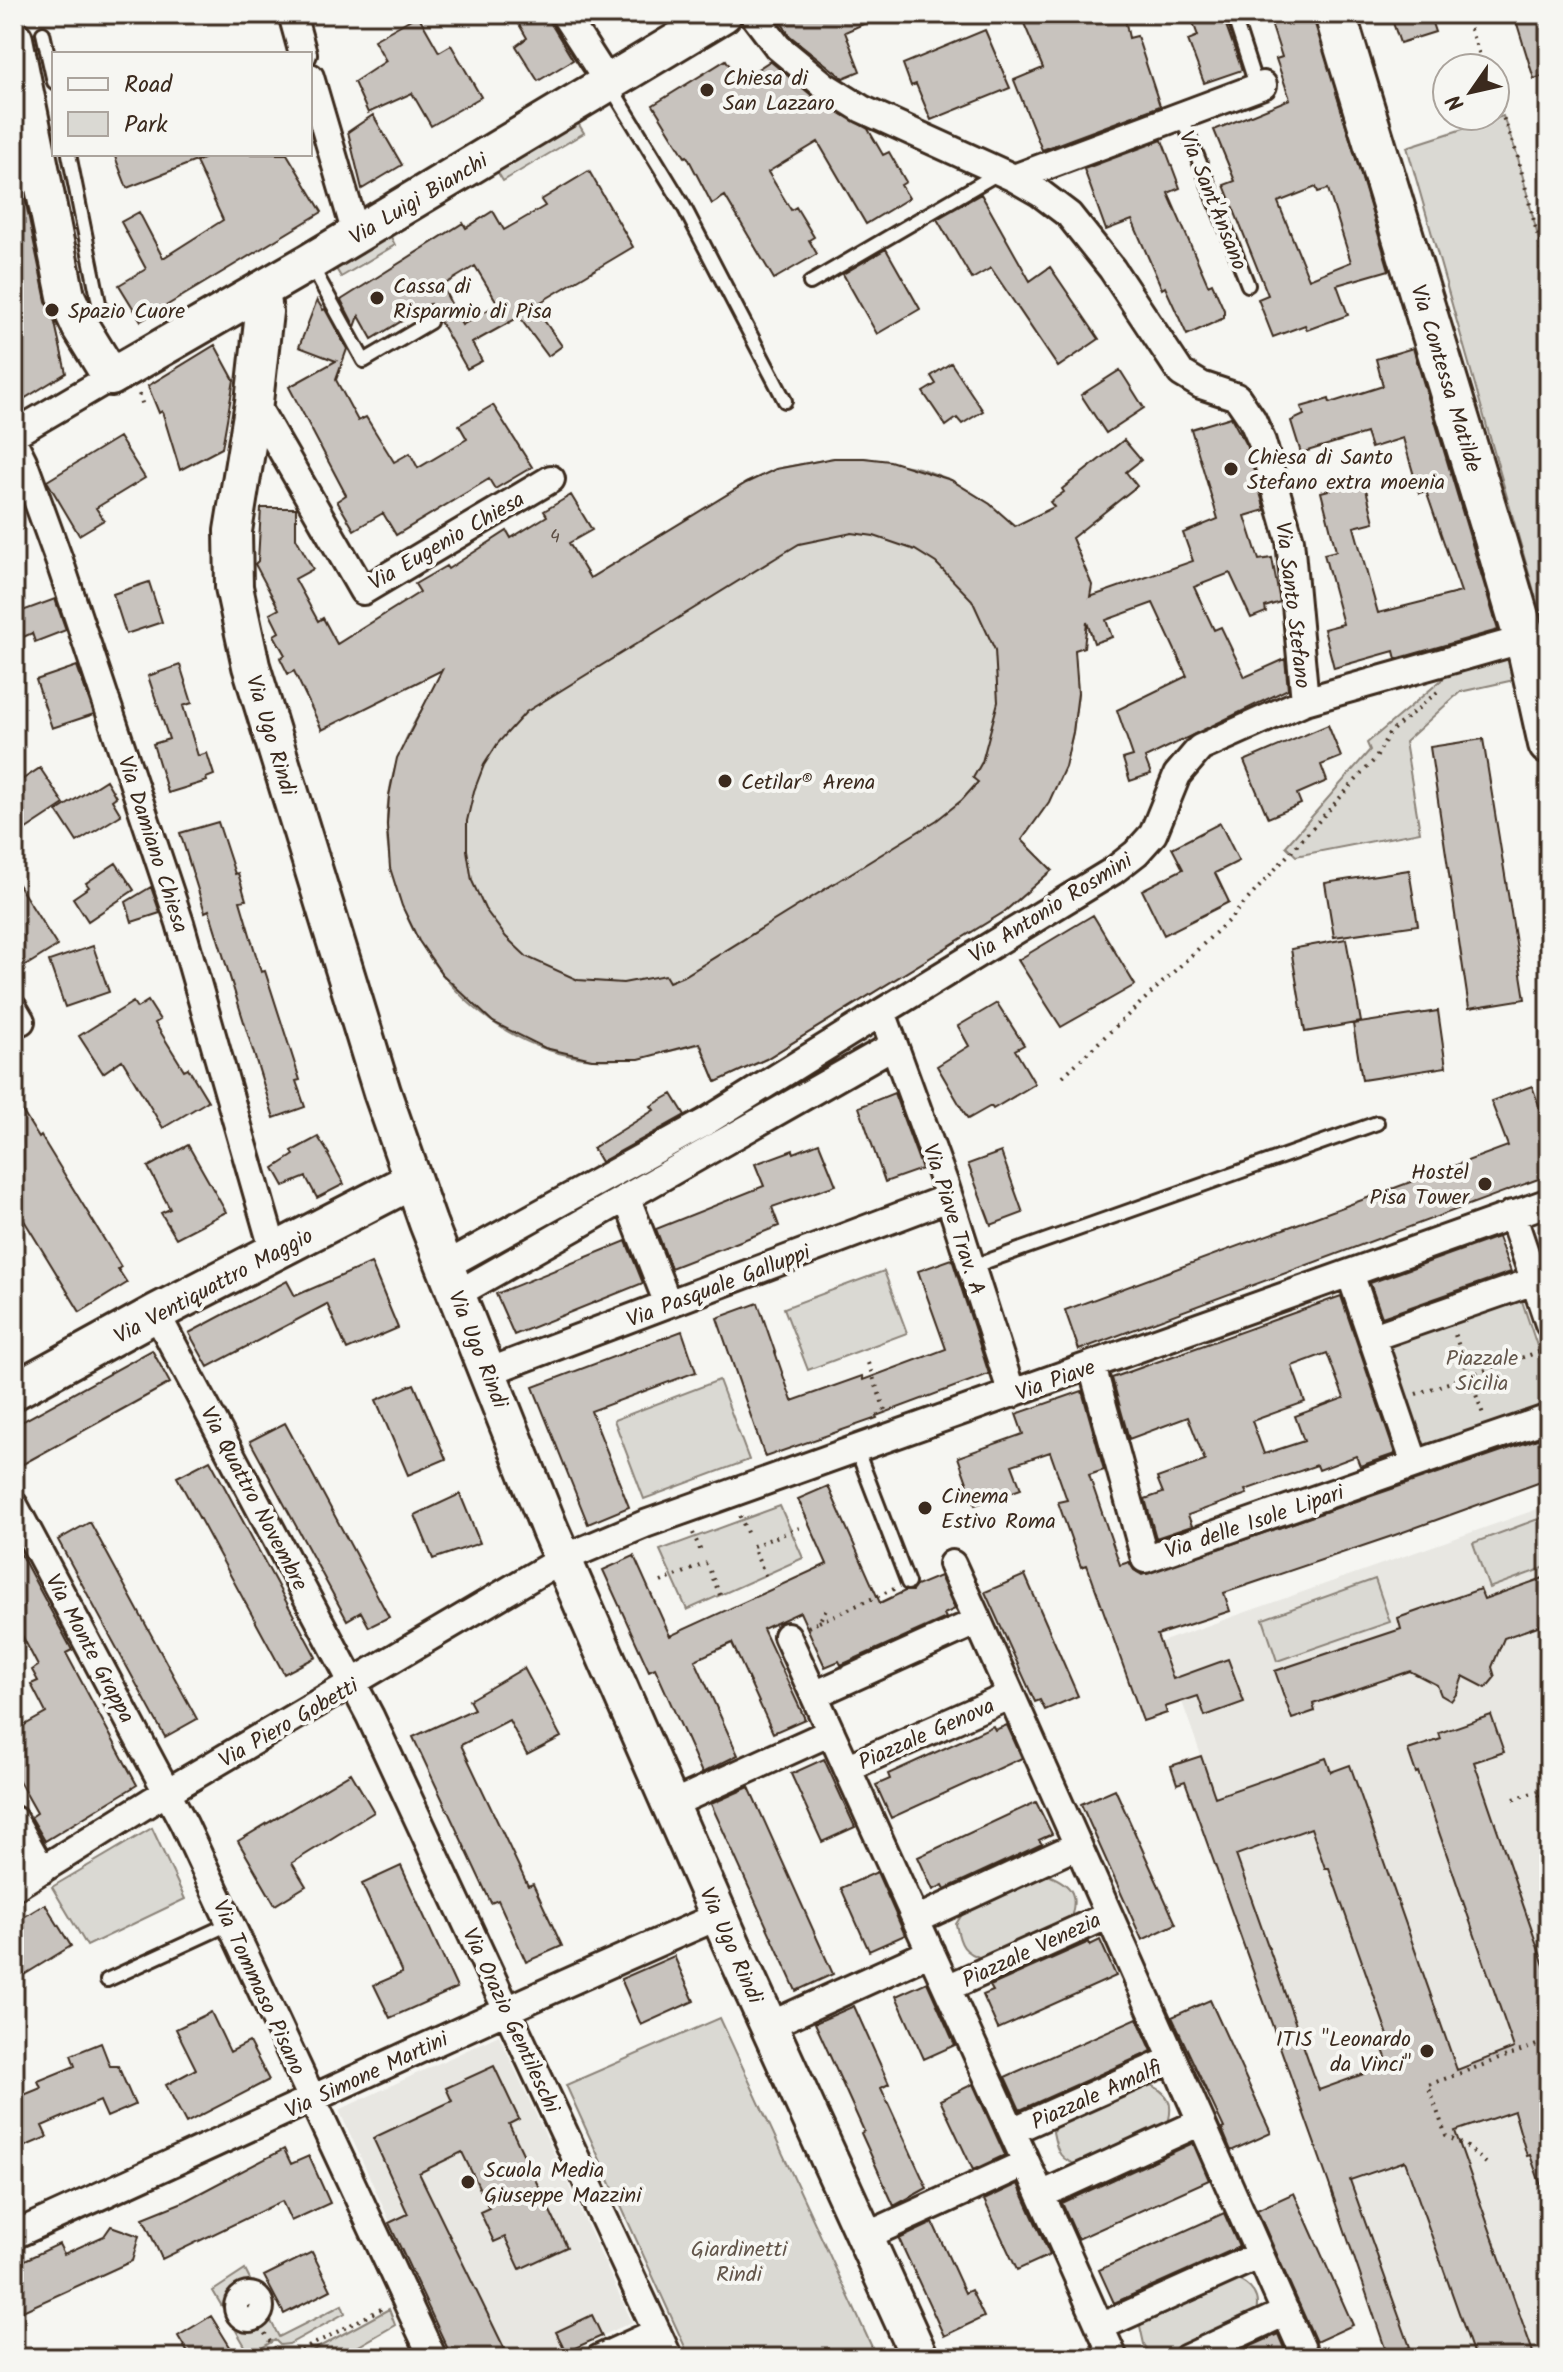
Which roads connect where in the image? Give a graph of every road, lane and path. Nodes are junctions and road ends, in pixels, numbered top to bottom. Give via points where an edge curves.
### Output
1 (292, 14) edge
2 (564, 14) edge
3 (723, 14) edge
4 (753, 14) edge
5 (1233, 14) edge
6 (1335, 14) edge
7 (1464, 14) edge
8 (28, 36) edge
9 (302, 52) edge
10 (1479, 52) edge
11 (52, 78) edge
12 (1259, 83) joint
13 (312, 84) edge
14 (609, 84) junction
15 (1181, 115) junction
16 (1509, 132) edge
17 (69, 156) edge
18 (1007, 175) junction
19 (356, 234) junction
20 (310, 262) junction
21 (1549, 280) edge
22 (810, 283) dead end
23 (1248, 285) dead end
24 (261, 290) junction
25 (430, 322) dead end
26 (81, 328) junction
27 (124, 383) junction
28 (785, 401) dead end
29 (254, 402) junction
30 (143, 406) dead end
31 (14, 434) edge
32 (14, 443) edge
33 (551, 479) dead end
34 (1525, 639) junction
35 (1446, 685) dead end
36 (1305, 701) junction
37 (1549, 744) edge
38 (882, 1012) junction
39 (894, 1045) junction
40 (1063, 1076) dead end
41 (1377, 1123) dead end
42 (413, 1180) junction
43 (948, 1198) junction
44 (627, 1199) junction
45 (1549, 1202) edge
46 (1512, 1214) junction
47 (274, 1252) junction
48 (971, 1267) junction
49 (1350, 1273) junction
50 (451, 1280) junction
51 (1534, 1281) junction
52 (668, 1304) junction
53 (1447, 1311) junction
54 (156, 1313) junction
55 (1549, 1324) edge
56 (1373, 1337) junction
57 (1549, 1348) edge
58 (868, 1363) dead end
59 (1092, 1366) junction
60 (488, 1372) junction
61 (1469, 1375) junction
62 (14, 1391) edge
63 (1012, 1394) junction
64 (1394, 1401) junction
65 (887, 1417) dead end
66 (1549, 1418) edge
67 (1491, 1438) junction
68 (856, 1448) junction
69 (1415, 1464) junction
70 (14, 1505) edge
71 (740, 1516) dead end
72 (799, 1528) dead end
73 (693, 1533) dead end
74 (748, 1535) dead end
75 (753, 1546) dead end
76 (755, 1552) dead end
77 (702, 1554) dead end
78 (562, 1559) junction
79 (707, 1563) dead end
80 (952, 1564) dead end
81 (710, 1571) dead end
82 (767, 1580) dead end
83 (661, 1582) dead end
84 (908, 1583) joint
85 (722, 1600) dead end
86 (978, 1621) junction
87 (819, 1622) dead end
88 (787, 1636) dead end
89 (354, 1683) junction
90 (814, 1695) junction
91 (1011, 1695) junction
92 (831, 1732) junction
93 (847, 1768) junction
94 (168, 1791) junction
95 (1514, 1799) dead end
96 (670, 1805) junction
97 (14, 1820) edge
98 (1549, 1821) edge
99 (1078, 1845) junction
100 (42, 1870) junction
101 (14, 1887) edge
102 (1109, 1915) junction
103 (719, 1916) junction
104 (916, 1920) junction
105 (231, 1923) junction
106 (931, 1952) junction
107 (107, 1980) dead end
108 (947, 1988) junction
109 (507, 2008) junction
110 (768, 2026) junction
111 (1549, 2056) edge
112 (1173, 2059) junction
113 (313, 2100) junction
114 (1201, 2122) junction
115 (1012, 2131) junction
116 (1026, 2163) junction
117 (1486, 2163) dead end
118 (1041, 2195) junction
119 (14, 2235) edge
120 (864, 2237) junction
121 (1260, 2255) junction
122 (392, 2304) dead end
123 (251, 2311) dead end
124 (1286, 2312) junction
125 (1100, 2327) junction
126 (657, 2332) junction
127 (280, 2358) edge
128 (287, 2358) edge
129 (433, 2358) edge
130 (600, 2358) edge
131 (669, 2358) edge
132 (920, 2358) edge
133 (1114, 2358) edge
134 (1187, 2358) edge
135 (1306, 2358) edge

1 - 9 street
2 - 14 street
3 - 14 street, Via Luigi Bianchi
4 - 18 street, Via Santo Stefano via 778,47 825,86 862,109
5 - 12 lane
6 - 34 main road, Via Contessa Matilde
7 - 10 path
8 - 11 lane
8 - 26 street via 37,127 66,296
12 - 15 street, Via Sant'Ansano
13 - 19 street
14 - 19 street, Via Luigi Bianchi
14 - 28 lane via 683,205
15 - 18 street, Via Sant'Ansano
15 - 23 lane, Via Sant'Ansano
16 - 21 path
17 - 26 lane via 100,308
18 - 22 lane
18 - 36 street, Via Santo Stefano via 1040,193 1081,228 1181,373 1237,397 1252,419 1290,540
19 - 20 street, Via Luigi Bianchi
20 - 24 street, Via Luigi Bianchi
20 - 25 lane via 364,361
24 - 27 street, Via Luigi Bianchi
24 - 29 street, Via Ugo Rindi via 264,312
26 - 27 street
27 - 30 path
27 - 31 street
29 - 33 street, Via Eugenio Chiesa via 363,591
29 - 42 street, Via Ugo Rindi via 232,542 240,622 320,896
32 - 47 street, Via Damiano Chiesa via 59,560 180,923
34 - 36 street, Via Santo Stefano
34 - 37 main road, Via Contessa Matilde
35 - 40 path via 1389,733 1376,758 1230,919
36 - 38 street, Via Antonio Rosmini via 1200,748 1177,775 1153,834 1136,853
38 - 39 street
38 - 50 street, Via Antonio Rosmini
39 - 43 street, Via Piave Trav. A
39 - 44 street
41 - 48 lane
42 - 47 street, Via Ventiquattro Maggio
42 - 50 street, Via Ugo Rindi
43 - 48 street, Via Piave Trav. A
43 - 52 street, Via Pasquale Galluppi
44 - 50 street
44 - 52 street
45 - 46 street, Via Piave
46 - 49 street, Via Piave
46 - 51 street
47 - 54 street, Via Ventiquattro Maggio
48 - 63 street, Via Piave Trav. A
49 - 56 street
49 - 59 street, Via Piave
50 - 60 street, Via Ugo Rindi
51 - 53 street
51 - 55 street
52 - 60 street, Via Pasquale Galluppi
53 - 56 street
53 - 61 path
54 - 62 street, Via Ventiquattro Maggio
54 - 89 street, Via Quattro Novembre
56 - 64 street
57 - 61 path
58 - 65 path
59 - 63 street, Via Piave
59 - 69 street, Via delle Isole Lipari via 1145,1559
60 - 78 street, Via Ugo Rindi
61 - 64 path
61 - 67 path
63 - 68 street, Via Piave
64 - 69 street
66 - 67 street
67 - 69 street
68 - 78 street, Via Piave
68 - 84 lane
70 - 94 street, Via Monte Grappa
71 - 74 path
72 - 75 path
73 - 77 path
76 - 82 path
78 - 89 street, Via Piero Gobetti
78 - 96 street, Via Ugo Rindi
79 - 83 path
80 - 86 street, Piazzale Genova
81 - 85 path
84 - 87 path
86 - 90 street
86 - 91 street, Piazzale Genova
88 - 90 street, Piazzale Genova
89 - 94 street, Via Piero Gobetti
89 - 109 street, Via Orazio Gentileschi
90 - 92 street, Piazzale Genova
91 - 93 street, Piazzale Genova
91 - 99 street, Piazzale Venezia
92 - 93 street, Piazzale Genova
92 - 96 street, Piazzale Genova
93 - 104 street, Piazzale Venezia
94 - 100 street, Via Piero Gobetti
94 - 105 street, Via Tommaso Pisano
95 - 98 path via 1540,1790
96 - 103 street, Via Ugo Rindi
97 - 100 street
99 - 102 street, Piazzale Venezia
99 - 104 street
100 - 101 street, Via Piero Gobetti
102 - 108 street, Piazzale Venezia
102 - 112 street
103 - 109 street, Via Simone Martini
103 - 110 street, Via Ugo Rindi
104 - 106 street, Piazzale Venezia
105 - 107 lane
105 - 113 street, Via Tommaso Pisano
106 - 108 street, Piazzale Venezia
106 - 110 street, Piazzale Venezia
108 - 115 street
109 - 113 street, Via Simone Martini
109 - 126 street, Via Orazio Gentileschi
110 - 120 street, Via Ugo Rindi
111 - 117 path via 1545,2042 1428,2085 1446,2136
112 - 114 street, Piazzale Amalfi
112 - 115 street, Piazzale Amalfi
113 - 119 street, Via Simone Martini
113 - 129 street, Via Tommaso Pisano
114 - 118 street
114 - 121 street, Piazzale Amalfi
115 - 116 street, Piazzale Amalfi
116 - 118 street, Piazzale Amalfi
116 - 120 street, Piazzale Amalfi
118 - 125 street, Piazzale Amalfi
120 - 132 street, Via Ugo Rindi
121 - 124 street, Piazzale Amalfi
121 - 125 street
122 - 128 path
123 - 127 path
124 - 134 street
124 - 135 street, Piazzale Amalfi
125 - 133 street, Piazzale Amalfi
126 - 130 street
126 - 131 street, Via Orazio Gentileschi

